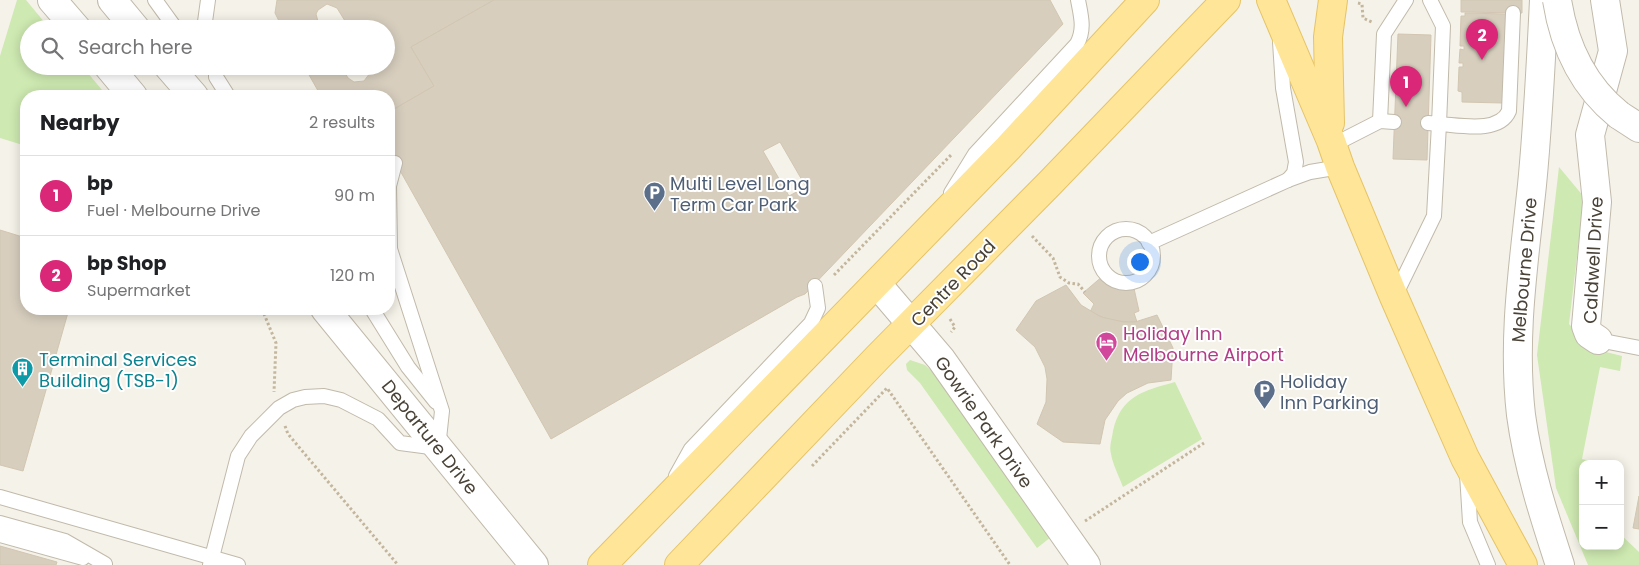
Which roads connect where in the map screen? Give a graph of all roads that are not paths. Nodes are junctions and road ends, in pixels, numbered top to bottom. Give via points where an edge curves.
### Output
1 (52, 0) edge
2 (112, 0) edge
3 (155, 0) edge
4 (208, 0) edge
5 (1078, 0) edge
6 (1145, 0) edge
7 (1226, 0) edge
8 (1333, 0) edge
9 (1406, 0) edge
10 (1430, 0) edge
11 (1544, 0) edge
12 (1557, 0) edge
13 (1605, 0) edge
14 (1275, 10) edge
15 (1513, 12) dead end
16 (69, 20) edge
17 (129, 20) edge
18 (169, 20) edge
19 (205, 20) edge
20 (116, 75) edge
21 (176, 75) edge
22 (216, 75) edge
23 (128, 90) edge
24 (189, 90) edge
25 (225, 90) edge
26 (1629, 121) edge
27 (1434, 123) junction
28 (1335, 151) junction
29 (1288, 180) junction
30 (928, 232) junction
31 (1149, 243) dead end
32 (395, 264) edge
33 (877, 284) junction
34 (815, 286) dead end
35 (1394, 297) junction
36 (331, 315) edge
37 (376, 315) edge
38 (911, 325) junction
39 (1598, 340) joint
40 (1639, 348) edge
41 (442, 410) junction
42 (438, 448) junction
43 (1465, 458) junction
44 (0, 498) edge
45 (654, 513) junction
46 (0, 523) edge
47 (0, 535) edge
48 (211, 561) edge
49 (529, 561) edge
50 (106, 565) edge
51 (238, 565) edge
52 (602, 565) edge
53 (679, 565) edge
54 (1086, 565) edge
55 (1488, 565) edge
56 (1523, 565) edge
57 (1560, 565) edge

1 - 16 street
2 - 17 street
3 - 18 lane
4 - 19 lane
5 - 30 lane via 1082,34 1077,44 975,154
6 - 30 main road
7 - 38 main road, Centre Road
8 - 28 main road via 1328,37
9 - 28 lane via 1384,34 1387,122
10 - 27 lane via 1443,26
11 - 57 street, Melbourne Drive via 1532,185 1520,276 1517,344 1521,415 1535,489
12 - 26 street, bridge via 1567,42 1577,65 1594,90
13 - 39 street, Caldwell Drive via 1613,58 1590,135 1597,202 1586,326 1589,334
14 - 28 main road
14 - 29 lane via 1283,88 1296,162
15 - 27 lane via 1511,105 1507,117 1496,124
20 - 23 street
21 - 24 street
22 - 25 lane
27 - 35 lane via 1434,216
28 - 29 lane via 1316,170
28 - 35 main road
29 - 31 lane
30 - 33 main road
32 - 41 lane
33 - 38 street, Gowrie Park Drive
33 - 45 main road
34 - 45 lane via 818,308 810,323 691,449
35 - 43 main road
36 - 42 street, Departure Drive
37 - 41 lane via 408,367
38 - 53 main road, Centre Road
38 - 54 street, Gowrie Park Drive via 941,359
39 - 40 lane
41 - 42 lane
42 - 48 lane via 400,443 378,418 341,400 312,396 293,400 279,408 254,432 238,456
42 - 49 street, Departure Drive
43 - 55 lane via 1470,522
43 - 56 main road
44 - 48 lane
45 - 52 main road
46 - 50 lane via 65,541
47 - 50 lane
48 - 51 lane

